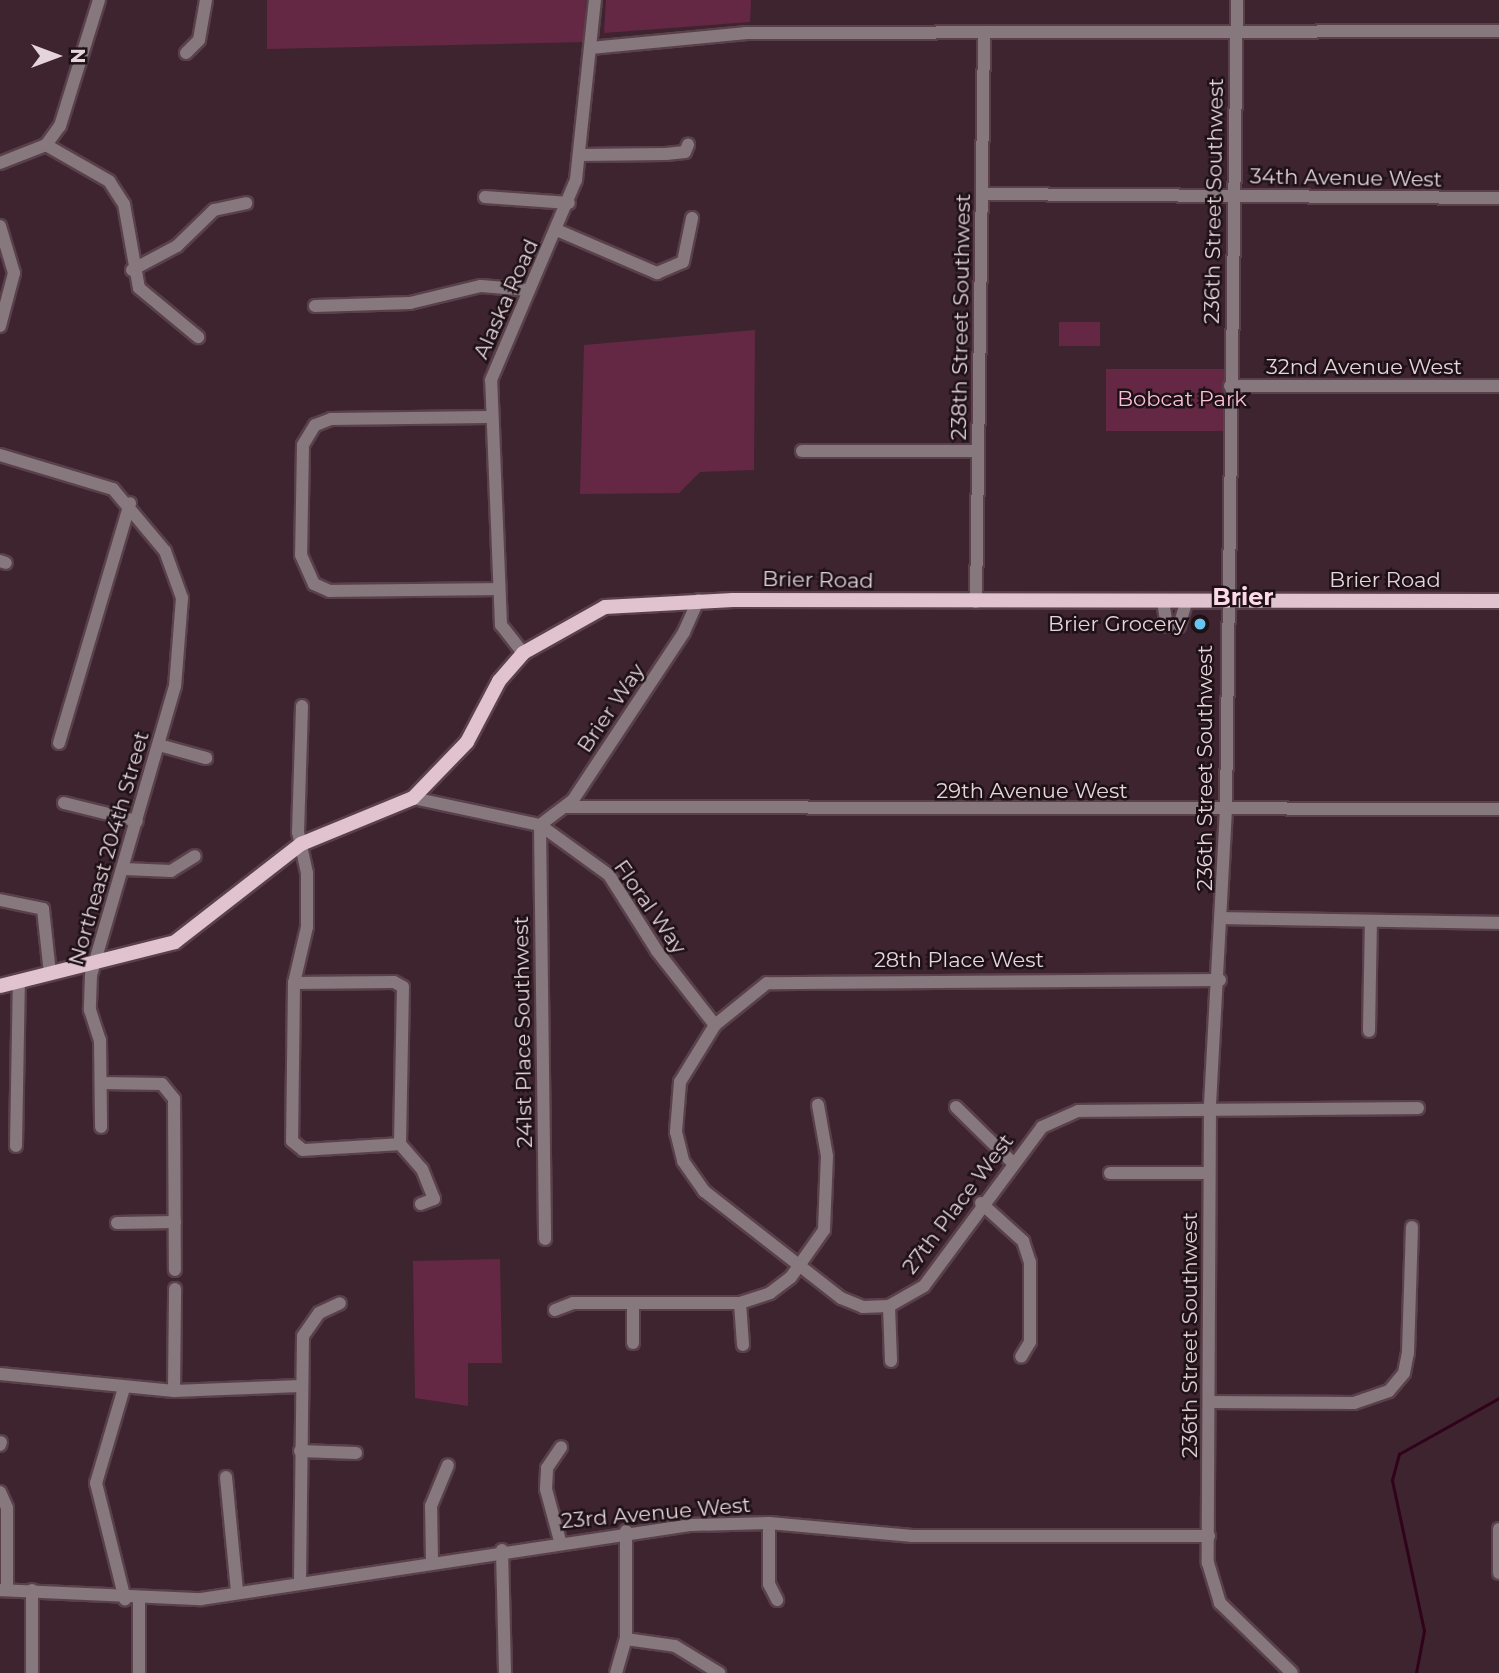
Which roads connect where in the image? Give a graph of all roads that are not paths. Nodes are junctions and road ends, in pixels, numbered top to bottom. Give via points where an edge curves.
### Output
1 (99, 0) edge
2 (206, 0) edge
3 (595, 0) edge
4 (1237, 0) edge
5 (1499, 31) edge
6 (1237, 32) junction
7 (984, 33) junction
8 (591, 48) junction
9 (186, 53) dead end
10 (46, 145) junction
11 (688, 145) dead end
12 (581, 155) junction
13 (0, 163) edge
14 (983, 194) junction
15 (1234, 196) junction
16 (485, 197) dead end
17 (1499, 198) edge
18 (569, 202) junction
19 (246, 203) dead end
20 (692, 218) dead end
21 (0, 226) edge
22 (559, 231) junction
23 (132, 270) junction
24 (529, 290) junction
25 (314, 306) dead end
26 (0, 326) edge
27 (198, 337) dead end
28 (1230, 386) junction
29 (1499, 386) edge
30 (488, 417) junction
31 (802, 451) dead end
32 (978, 451) junction
33 (0, 455) edge
34 (130, 503) junction
35 (497, 589) junction
36 (698, 600) junction
37 (1226, 600) junction
38 (1499, 601) edge
39 (976, 602) junction
40 (1185, 607) junction
41 (1165, 608) junction
42 (523, 653) junction
43 (302, 706) dead end
44 (59, 743) dead end
45 (159, 745) junction
46 (206, 758) dead end
47 (413, 798) junction
48 (64, 803) dead end
49 (566, 807) junction
50 (1226, 809) junction
51 (1499, 809) edge
52 (137, 821) junction
53 (540, 825) junction
54 (301, 844) junction
55 (195, 856) dead end
56 (124, 869) junction
57 (0, 900) edge
58 (1223, 918) junction
59 (1371, 921) junction
60 (1499, 923) edge
61 (97, 962) junction
62 (50, 973) junction
63 (1220, 979) junction
64 (19, 981) junction
65 (294, 983) junction
66 (0, 986) edge
67 (715, 1025) junction
68 (1369, 1031) dead end
69 (102, 1083) junction
70 (818, 1105) dead end
71 (1210, 1106) junction
72 (956, 1107) dead end
73 (1418, 1108) dead end
74 (102, 1127) dead end
75 (400, 1143) junction
76 (16, 1146) dead end
77 (1011, 1161) junction
78 (1110, 1173) dead end
79 (1209, 1173) junction
80 (981, 1203) junction
81 (421, 1204) dead end
82 (175, 1222) junction
83 (117, 1223) dead end
84 (1412, 1227) dead end
85 (545, 1239) dead end
86 (800, 1265) junction
87 (175, 1270) dead end
88 (176, 1289) dead end
89 (340, 1303) dead end
90 (633, 1303) junction
91 (740, 1303) junction
92 (890, 1306) junction
93 (555, 1310) dead end
94 (633, 1343) dead end
95 (743, 1345) dead end
96 (1021, 1357) dead end
97 (891, 1362) dead end
98 (0, 1374) edge
99 (300, 1386) junction
100 (124, 1388) junction
101 (174, 1391) junction
102 (1209, 1402) junction
103 (561, 1447) dead end
104 (300, 1451) junction
105 (356, 1453) dead end
106 (448, 1465) dead end
107 (226, 1477) dead end
108 (0, 1492) edge
109 (769, 1523) junction
110 (1499, 1529) edge
111 (626, 1531) junction
112 (1209, 1536) junction
113 (560, 1541) junction
114 (502, 1550) junction
115 (432, 1561) junction
116 (1499, 1573) edge
117 (300, 1581) junction
118 (3, 1590) edge
119 (32, 1590) junction
120 (237, 1592) junction
121 (125, 1599) junction
122 (139, 1599) junction
123 (777, 1600) dead end
124 (626, 1639) junction
125 (32, 1673) edge
126 (139, 1673) edge
127 (505, 1673) edge
128 (617, 1673) edge
129 (719, 1673) edge
130 (1292, 1673) edge

1 - 10 street via 68,112
2 - 9 street via 199,40
3 - 8 street, Alaska Road
4 - 6 street, 236th Street Southwest
5 - 6 street
6 - 7 street
6 - 15 street, 236th Street Southwest
7 - 8 street via 746,33
7 - 14 street, 238th Street Southwest
8 - 12 street, Alaska Road
10 - 13 street
10 - 23 street via 116,191
11 - 12 street via 675,153
12 - 18 street, Alaska Road
14 - 15 street, 34th Avenue West
14 - 32 street, 238th Street Southwest
15 - 17 street, 34th Avenue West
15 - 28 street, 236th Street Southwest
16 - 18 street
18 - 22 street, Alaska Road
19 - 23 street via 206,214 177,247
20 - 22 street via 683,262 657,273
21 - 26 street via 14,273
22 - 24 street, Alaska Road
23 - 27 street via 148,299
24 - 25 street via 481,286 411,303
24 - 30 street, Alaska Road via 504,340
28 - 29 street, 32nd Avenue West
28 - 37 street, 236th Street Southwest
30 - 35 street, Alaska Road
30 - 35 street via 331,419 314,425 303,444 306,572 330,591
31 - 32 street
32 - 39 street, 238th Street Southwest
33 - 34 street via 85,475
34 - 44 street
34 - 45 street, Northeast 204th Street via 166,551 185,623
35 - 42 street, Alaska Road via 501,625
36 - 39 main road, Brier Road
36 - 42 main road, Brier Road via 605,607
36 - 49 street, Brier Way via 684,632
37 - 38 main road, Brier Road
37 - 40 main road, Brier Road
37 - 50 street, 236th Street Southwest
39 - 41 main road, Brier Road
40 - 41 main road, Brier Road
40 - 41 street via 1179,626 1167,626
42 - 47 main road, Brier Road via 499,681 467,742
43 - 54 street
45 - 46 street
45 - 52 street, Northeast 204th Street
47 - 53 street
47 - 54 main road, Brier Road
48 - 52 street
49 - 50 street, 29th Avenue West
49 - 53 street, Brier Way
50 - 51 street, 29th Avenue West
50 - 58 street, 236th Street Southwest
52 - 56 street, Northeast 204th Street
53 - 67 street, Floral Way via 609,875 663,961
53 - 85 street, 241st Place Southwest
54 - 61 main road, Brier Road via 186,936
54 - 65 street via 307,927
55 - 56 street via 171,871
56 - 61 street, Northeast 204th Street
57 - 62 street via 35,904 47,917
58 - 59 street
58 - 63 street, 236th Street Southwest
59 - 60 street
59 - 68 street
61 - 62 main road, Brier Road
61 - 69 street, Northeast 204th Street via 90,1010 100,1040
62 - 64 main road, Brier Road
63 - 67 street, 28th Place West via 789,979 752,990
63 - 71 street, 236th Street Southwest
64 - 66 main road, Brier Road
64 - 76 street
65 - 75 street via 394,982 402,987
65 - 75 street via 292,1141 297,1146
67 - 86 street via 680,1082 676,1132 683,1161 704,1191
69 - 74 street, Northeast 204th Street
69 - 82 street via 169,1089
70 - 86 street via 825,1119 829,1202 824,1230
71 - 73 street, 27th Place West
71 - 77 street, 27th Place West via 1078,1111 1042,1127
71 - 79 street, 236th Street Southwest
72 - 77 street
75 - 81 street via 422,1169 434,1199
77 - 80 street, 27th Place West
78 - 79 street
79 - 102 street, 236th Street Southwest
80 - 92 street, 27th Place West via 924,1286
80 - 96 street via 1023,1241 1030,1262 1030,1342
82 - 83 street
82 - 87 street
84 - 102 street via 1408,1353 1404,1373 1389,1391 1354,1403
86 - 91 street via 770,1293
86 - 92 street via 841,1298 863,1307
88 - 101 street
89 - 99 street via 319,1313 303,1336
90 - 91 street
90 - 93 street via 573,1303
90 - 94 street
91 - 95 street
92 - 97 street
98 - 100 street
99 - 101 street
99 - 104 street
100 - 101 street
100 - 121 street via 96,1483
102 - 112 street, 236th Street Southwest
103 - 113 street via 547,1468 547,1489
104 - 105 street
104 - 117 street
106 - 115 street via 431,1506
107 - 120 street
108 - 118 street via 7,1508
109 - 111 street, 23rd Avenue West
109 - 112 street, 23rd Avenue West via 912,1536
109 - 123 street via 769,1584
110 - 116 street
111 - 113 street, 23rd Avenue West
111 - 124 street
112 - 130 street, 236th Street Southwest via 1208,1563 1220,1602
113 - 114 street, 23rd Avenue West
114 - 115 street, 23rd Avenue West
114 - 127 street
115 - 117 street, 23rd Avenue West
117 - 120 street, 23rd Avenue West
118 - 119 street, 23rd Avenue West
119 - 121 street, 23rd Avenue West
119 - 125 street
120 - 122 street, 23rd Avenue West
121 - 122 street, 23rd Avenue West
122 - 126 street
124 - 128 street
124 - 129 street via 675,1646

